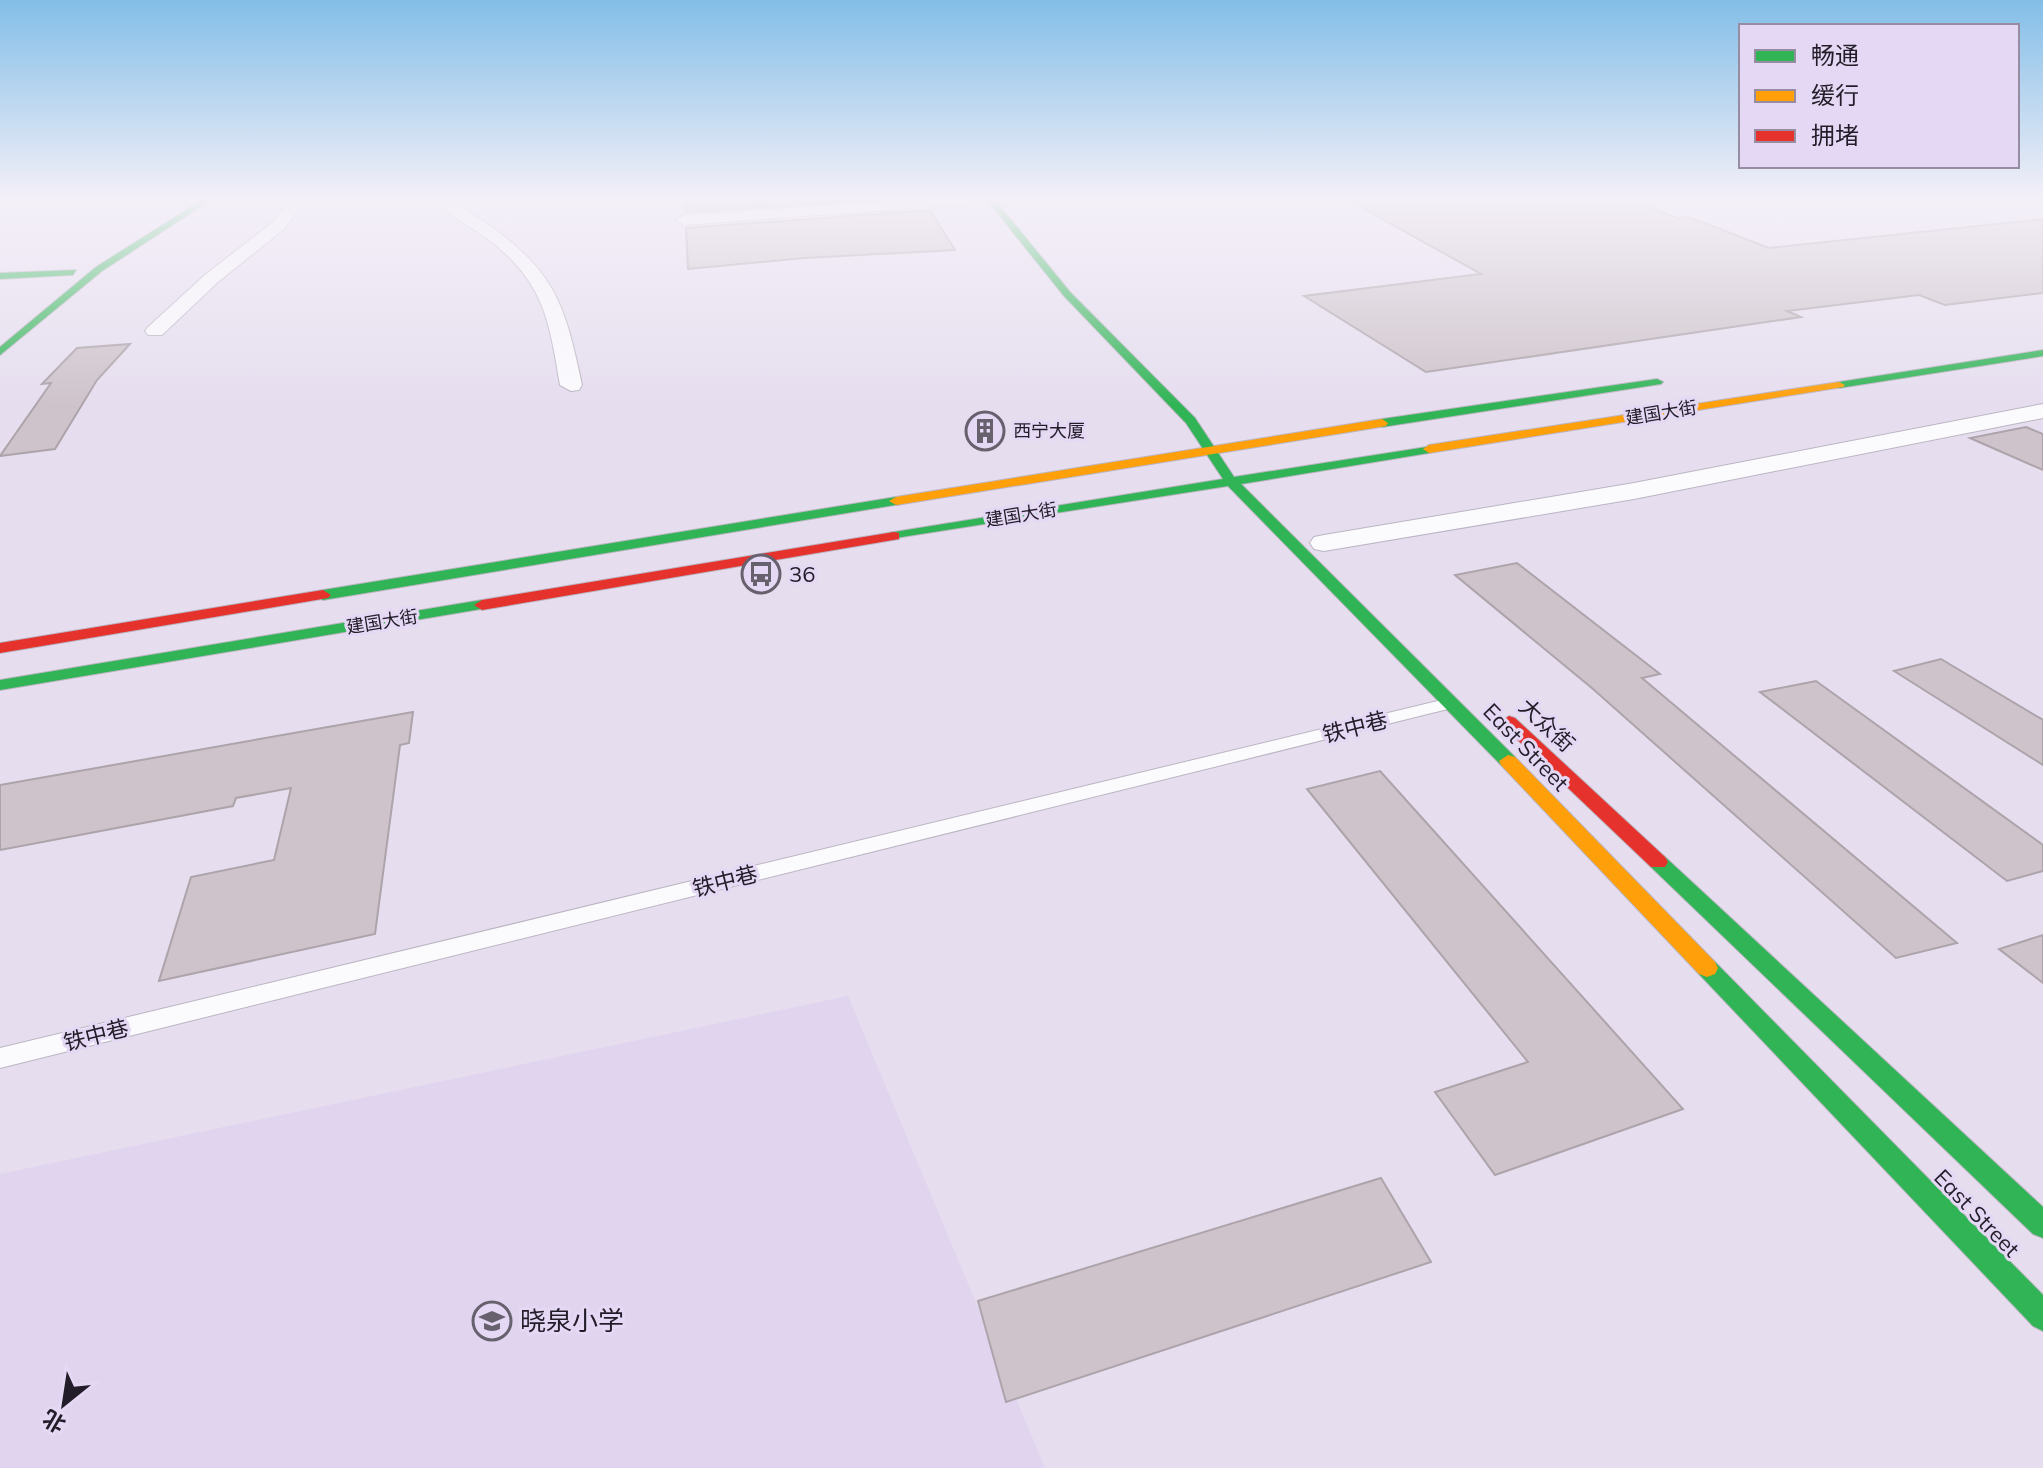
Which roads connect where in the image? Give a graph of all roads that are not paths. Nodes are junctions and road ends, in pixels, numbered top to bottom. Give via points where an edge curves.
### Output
1 (78, 269) edge
2 (100, 269) edge
3 (224, 269) edge
4 (531, 269) edge
5 (1044, 269) edge
6 (73, 272) junction
7 (0, 276) edge
8 (0, 329) edge
9 (155, 331) dead end
10 (0, 352) edge
11 (2043, 353) edge
12 (1172, 375) dead end
13 (1679, 379) dead end
14 (571, 385) dead end
15 (2043, 411) edge
16 (1226, 433) junction
17 (1213, 449) junction
18 (1260, 475) junction
19 (1230, 480) junction
20 (1281, 498) dead end
21 (1319, 537) joint
22 (1342, 562) dead end
23 (0, 648) edge
24 (0, 685) edge
25 (1450, 703) junction
26 (1496, 711) dead end
27 (0, 1058) edge
28 (2043, 1225) edge
29 (2043, 1316) edge

1 - 6 main road
2 - 10 main road
3 - 9 street
4 - 14 street via 556,313
5 - 17 main road, East Street
6 - 7 main road
6 - 8 main road
11 - 18 main road, 建国大街
12 - 16 main road
13 - 16 main road, 建国大街
15 - 21 street via 1634,491
16 - 17 main road, 建国大街
16 - 18 main road
17 - 19 main road, East Street
17 - 23 main road, 建国大街
18 - 19 main road, 建国大街
18 - 20 main road
19 - 24 main road, 建国大街
19 - 25 main road, East Street
21 - 22 main road
25 - 27 lane, 铁中巷
25 - 29 main road, East Street
26 - 28 main road, 大众街

